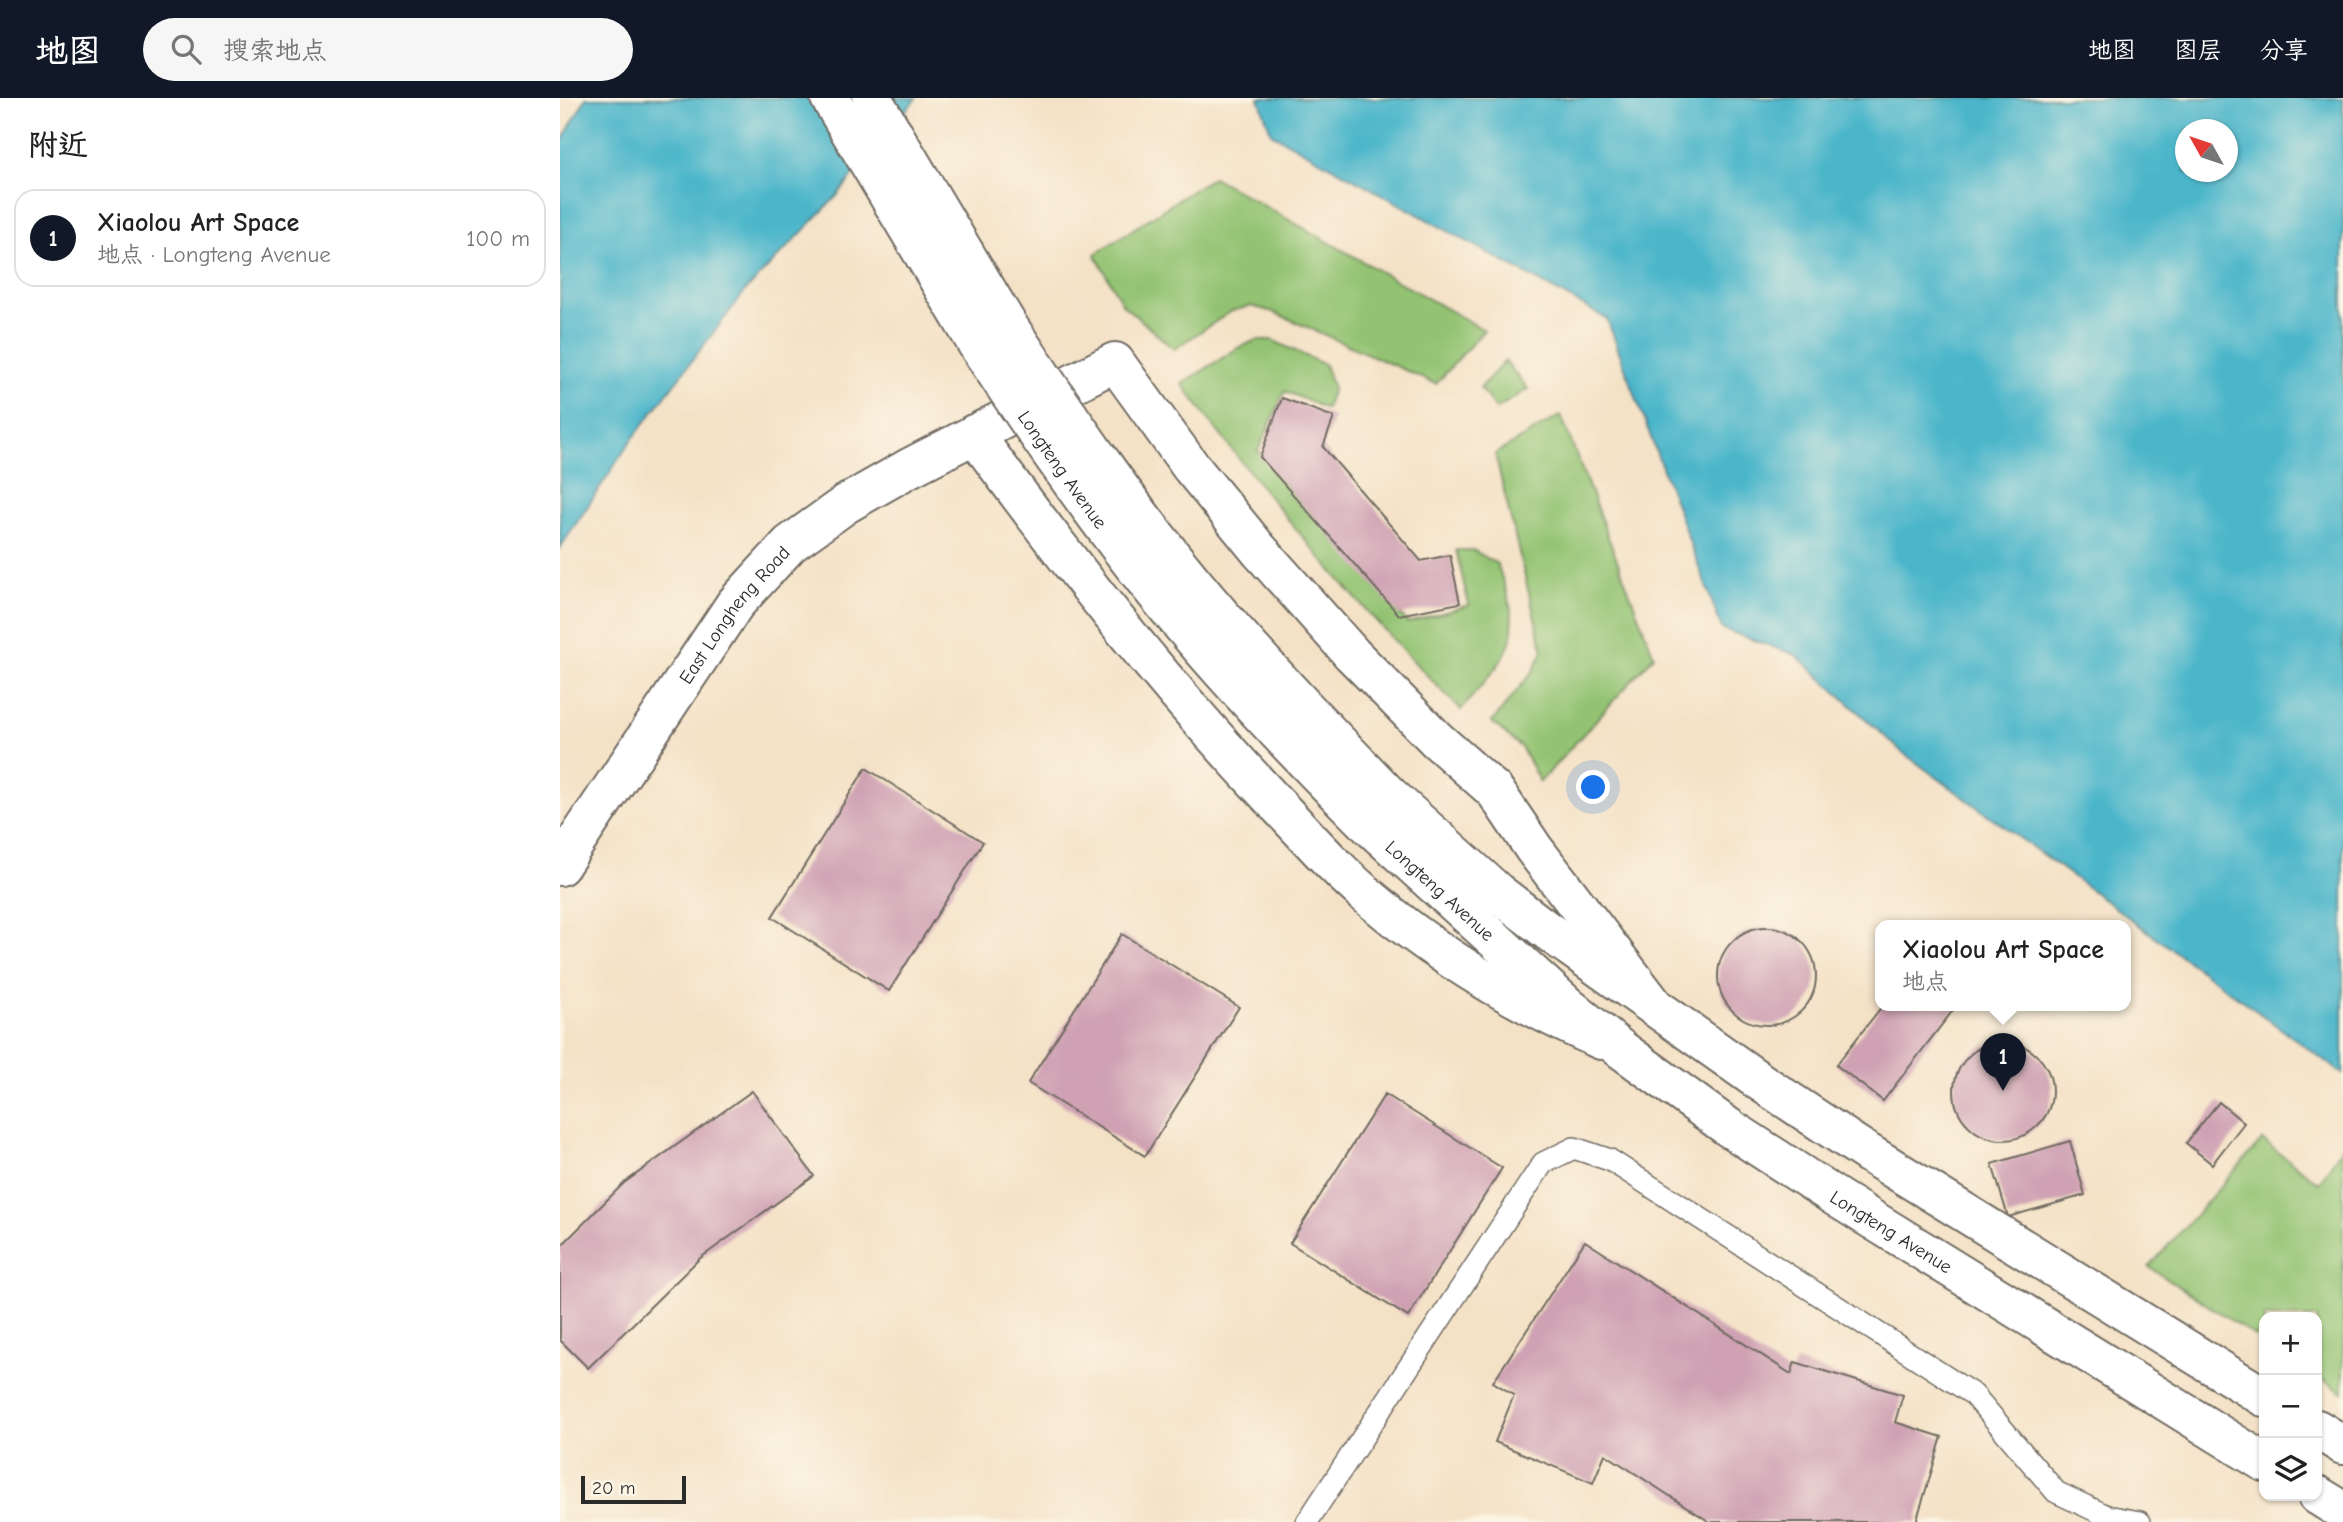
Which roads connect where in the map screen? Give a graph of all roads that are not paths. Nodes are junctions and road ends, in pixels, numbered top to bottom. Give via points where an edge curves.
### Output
1 (830, 98) edge
2 (872, 98) edge
3 (974, 434) junction
4 (1377, 808) junction
5 (560, 866) edge
6 (1655, 1006) junction
7 (1622, 1050) junction
8 (2259, 1394) edge
9 (2322, 1432) edge
10 (2343, 1445) edge
11 (2259, 1459) edge
12 (2322, 1498) edge
13 (2343, 1511) edge
14 (1307, 1522) edge
15 (2140, 1522) edge

1 - 4 main road, Longteng Avenue, bridge via 977,344 1108,532 1270,726
2 - 4 main road, Longteng Avenue, bridge via 1007,324 1070,419 1206,598 1297,701
3 - 5 main road, East Longheng Road via 846,504 790,544 762,571 735,604
3 - 6 main road, East Longheng Road via 1115,362 1191,467 1268,560 1352,654 1495,791
3 - 7 main road via 1141,652 1234,760 1329,859 1375,902 1437,949 1540,1013
4 - 6 main road, Longteng Avenue
4 - 7 main road, Longteng Avenue via 1569,1007
6 - 8 main road, Longteng Avenue via 1868,1153
7 - 11 main road, Longteng Avenue via 1839,1199
9 - 10 main road
12 - 13 main road
14 - 15 lane via 1543,1163 1574,1148 1610,1160 1974,1395 2056,1492 2107,1516

